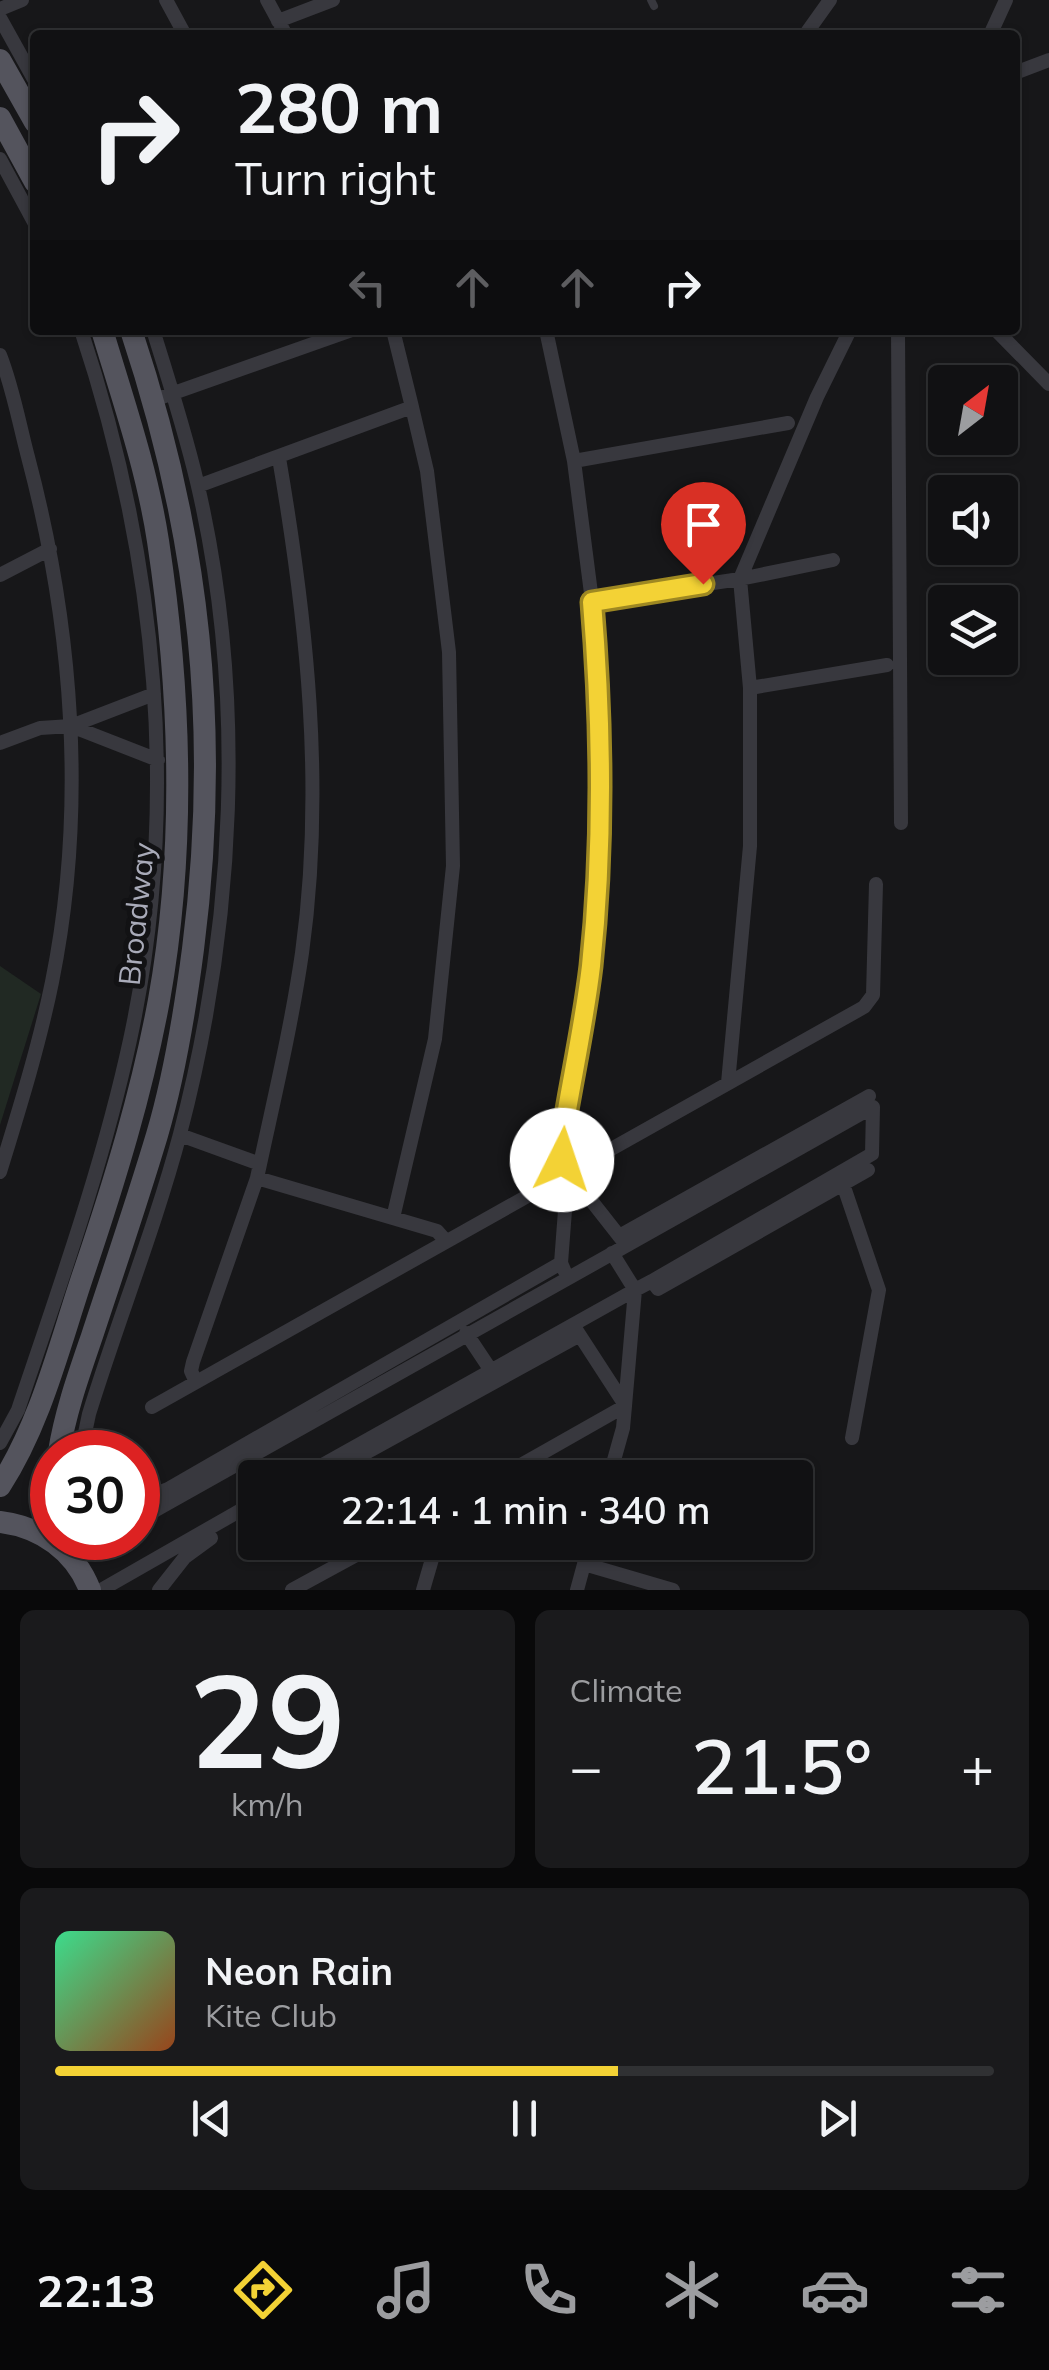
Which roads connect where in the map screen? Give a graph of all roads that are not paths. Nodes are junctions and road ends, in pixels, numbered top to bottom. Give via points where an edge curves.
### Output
1 (22, 0) edge
2 (166, 0) edge
3 (268, 0) edge
4 (333, 0) edge
5 (830, 0) edge
6 (1006, 0) edge
7 (0, 9) edge
8 (0, 18) edge
9 (278, 20) junction
10 (182, 30) edge
11 (283, 30) edge
12 (809, 30) edge
13 (992, 30) edge
14 (0, 60) edge
15 (1049, 60) edge
16 (1020, 71) edge
17 (30, 72) edge
18 (30, 113) edge
19 (0, 118) edge
20 (0, 159) edge
21 (30, 173) edge
22 (30, 215) edge
23 (82, 335) edge
24 (104, 335) edge
25 (133, 335) edge
26 (154, 335) edge
27 (394, 335) edge
28 (547, 335) edge
29 (848, 335) edge
30 (898, 335) edge
31 (1001, 335) edge
32 (315, 337) edge
33 (0, 355) edge
34 (1049, 384) edge
35 (165, 397) junction
36 (412, 407) junction
37 (788, 423) dead end
38 (280, 458) junction
39 (574, 461) junction
40 (198, 486) junction
41 (50, 549) junction
42 (832, 560) dead end
43 (152, 571) junction
44 (0, 574) edge
45 (740, 579) junction
46 (592, 602) junction
47 (887, 665) dead end
48 (750, 688) junction
49 (154, 694) junction
50 (70, 726) junction
51 (0, 743) edge
52 (158, 760) junction
53 (901, 823) dead end
54 (163, 882) junction
55 (876, 884) dead end
56 (212, 887) junction
57 (728, 1082) junction
58 (180, 1135) junction
59 (868, 1170) dead end
60 (259, 1171) junction
61 (568, 1171) junction
62 (0, 1172) edge
63 (842, 1184) junction
64 (393, 1218) junction
65 (445, 1240) junction
66 (619, 1245) junction
67 (561, 1263) junction
68 (568, 1278) junction
69 (652, 1281) junction
70 (635, 1290) junction
71 (576, 1330) junction
72 (466, 1333) junction
73 (52, 1337) junction
74 (96, 1356) junction
75 (490, 1369) junction
76 (196, 1382) junction
77 (625, 1406) junction
78 (152, 1407) dead end
79 (67, 1430) edge
80 (86, 1430) edge
81 (852, 1438) dead end
82 (0, 1442) edge
83 (331, 1460) edge
84 (351, 1460) edge
85 (530, 1460) edge
86 (614, 1460) edge
87 (0, 1486) edge
88 (160, 1492) edge
89 (160, 1507) edge
90 (238, 1512) edge
91 (0, 1522) edge
92 (238, 1523) edge
93 (30, 1530) edge
94 (71, 1560) edge
95 (347, 1560) edge
96 (432, 1560) edge
97 (585, 1560) edge
98 (584, 1564) junction
99 (90, 1590) edge
100 (101, 1590) edge
101 (159, 1590) edge
102 (292, 1590) edge
103 (423, 1590) edge
104 (577, 1590) edge
105 (673, 1590) edge

1 - 7 street
2 - 10 street
3 - 9 street
4 - 9 street
5 - 12 street
6 - 13 street
8 - 17 street
9 - 11 street
14 - 18 main road
15 - 16 street
19 - 21 main road
20 - 22 street
23 - 43 street
24 - 43 main road, Broadway via 136,443
25 - 35 main road, Broadway
26 - 35 street
27 - 36 street
28 - 39 street
29 - 45 street
30 - 53 street
31 - 34 street
32 - 35 street
33 - 41 street
35 - 40 street
35 - 56 main road, Broadway via 197,618
36 - 38 street
36 - 64 street via 427,472 449,652 452,866 435,1038
37 - 39 street
38 - 40 street
38 - 60 street via 310,702 310,875 302,952
39 - 46 street
40 - 56 street via 227,704 227,809
41 - 44 street
41 - 50 street
42 - 45 street
43 - 49 street
43 - 54 main road, Broadway via 174,682 178,788
45 - 46 street
45 - 48 street
46 - 61 street via 601,836 590,969 561,1146
47 - 48 street
48 - 57 street via 750,846
49 - 50 street
49 - 52 street
50 - 51 street via 40,728
50 - 52 street
50 - 62 street via 67,866 52,984
52 - 54 street
54 - 73 main road, Broadway via 160,997 137,1102
55 - 57 street via 874,995 864,1007
56 - 58 street via 203,1032
56 - 74 main road, Broadway via 158,1133
57 - 61 street
58 - 60 street
58 - 74 street
59 - 63 street
60 - 64 street
60 - 76 street via 194,1362
61 - 65 street
61 - 66 street
61 - 67 street
63 - 69 street via 658,1289
63 - 81 street via 879,1290
64 - 65 street via 437,1231
65 - 76 street
66 - 68 street
66 - 69 street via 871,1102 872,1154
66 - 70 street
67 - 68 street
67 - 88 street
68 - 72 street
69 - 70 street
70 - 71 street
70 - 77 street
71 - 75 street
71 - 77 street
71 - 84 street
72 - 75 street
72 - 89 street
73 - 82 street
73 - 87 main road, Broadway via 28,1437
74 - 79 main road, Broadway
74 - 80 street
75 - 83 street
76 - 78 street
77 - 85 street
77 - 86 street
90 - 100 street
91 - 93 main road
92 - 101 street via 197,1547
94 - 99 main road
95 - 102 street
96 - 103 street
97 - 98 street
98 - 104 street
98 - 105 street

